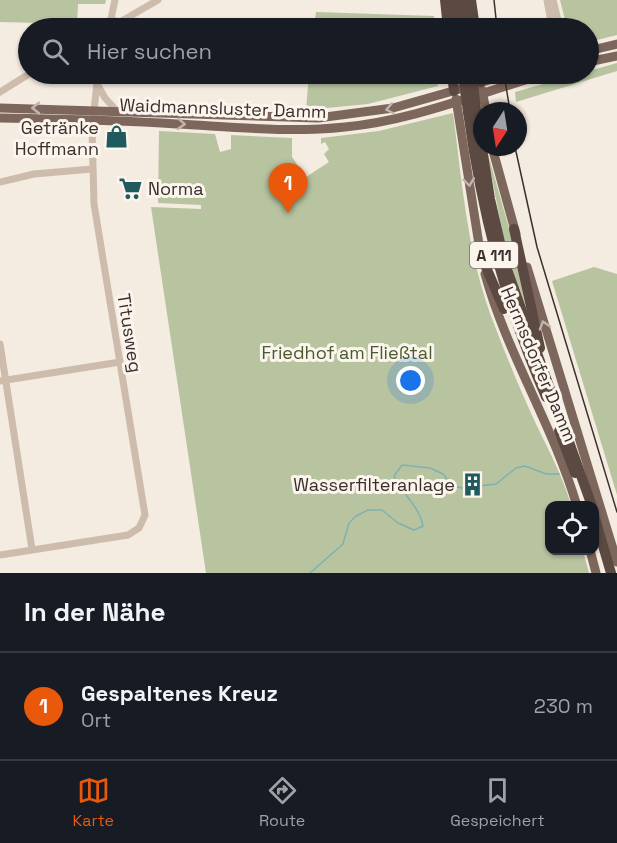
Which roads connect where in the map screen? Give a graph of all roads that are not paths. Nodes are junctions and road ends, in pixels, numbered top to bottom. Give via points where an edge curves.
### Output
1 (115, 0) edge
2 (158, 0) edge
3 (445, 0) edge
4 (454, 0) edge
5 (462, 0) edge
6 (471, 0) edge
7 (547, 0) edge
8 (553, 0) edge
9 (111, 18) edge
10 (127, 18) edge
11 (447, 18) edge
12 (457, 18) edge
13 (465, 18) edge
14 (474, 18) edge
15 (550, 18) edge
16 (558, 18) edge
17 (617, 44) edge
18 (599, 48) edge
19 (617, 56) edge
20 (599, 60) edge
21 (18, 81) edge
22 (96, 84) edge
23 (97, 84) edge
24 (458, 84) edge
25 (467, 84) edge
26 (469, 84) edge
27 (482, 84) edge
28 (516, 84) edge
29 (454, 91) junction
30 (0, 92) edge
31 (483, 95) junction
32 (474, 102) edge
33 (480, 102) edge
34 (457, 104) junction
35 (0, 108) edge
36 (93, 109) junction
37 (117, 110) junction
38 (0, 118) edge
39 (92, 120) junction
40 (479, 156) edge
41 (484, 156) edge
42 (494, 156) edge
43 (92, 169) junction
44 (0, 182) edge
45 (514, 229) junction
46 (479, 251) junction
47 (0, 344) edge
48 (120, 362) junction
49 (3, 381) edge
50 (543, 391) junction
51 (573, 448) junction
52 (575, 501) edge
53 (583, 501) edge
54 (590, 501) edge
55 (599, 532) edge
56 (32, 549) junction
57 (0, 555) edge
58 (591, 555) edge
59 (599, 555) edge
60 (617, 562) edge
61 (596, 573) edge
62 (604, 573) edge
63 (611, 573) edge

1 - 9 street
2 - 10 street
3 - 11 highway
4 - 12 highway
5 - 13 highway
6 - 14 highway
7 - 15 street
8 - 16 street
17 - 18 main road
19 - 20 main road
21 - 30 street
22 - 36 street, Titusweg
23 - 37 street
24 - 29 highway
25 - 32 highway, A 111, bridge
26 - 29 main road, Waidmannsluster Damm
27 - 31 main road
28 - 31 main road, Waidmannsluster Damm
29 - 34 main road, Hermsdorfer Damm
29 -> 37 main road, Waidmannsluster Damm via 393,108 318,118
31 - 33 main road
31 - 34 main road, Waidmannsluster Damm
39 -> 34 main road, Waidmannsluster Damm via 314,129 377,123
34 -> 46 main road, Hermsdorfer Damm
36 -> 35 main road, Waidmannsluster Damm
36 - 37 main road, Waidmannsluster Damm
36 - 39 street, Titusweg
38 - 39 main road, Waidmannsluster Damm
39 - 43 street, Titusweg
40 - 50 highway, A 111 via 480,193 496,263
41 - 51 highway, A 111 via 505,264
42 - 45 main road, Hermsdorfer Damm
43 - 44 street via 34,174
43 - 48 street, Titusweg via 94,204
45 - 51 highway via 539,344
60 -> 45 main road, Hermsdorfer Damm
46 - 50 highway via 526,365
46 - 52 main road, Hermsdorfer Damm via 501,324 554,440
47 - 49 street
48 - 49 street
48 - 56 street, Titusweg via 145,515 139,528 120,536
49 - 56 street
50 - 53 highway, A 111
51 - 54 highway, A 111
55 - 63 highway
56 - 57 street
58 - 61 main road
59 - 62 highway

